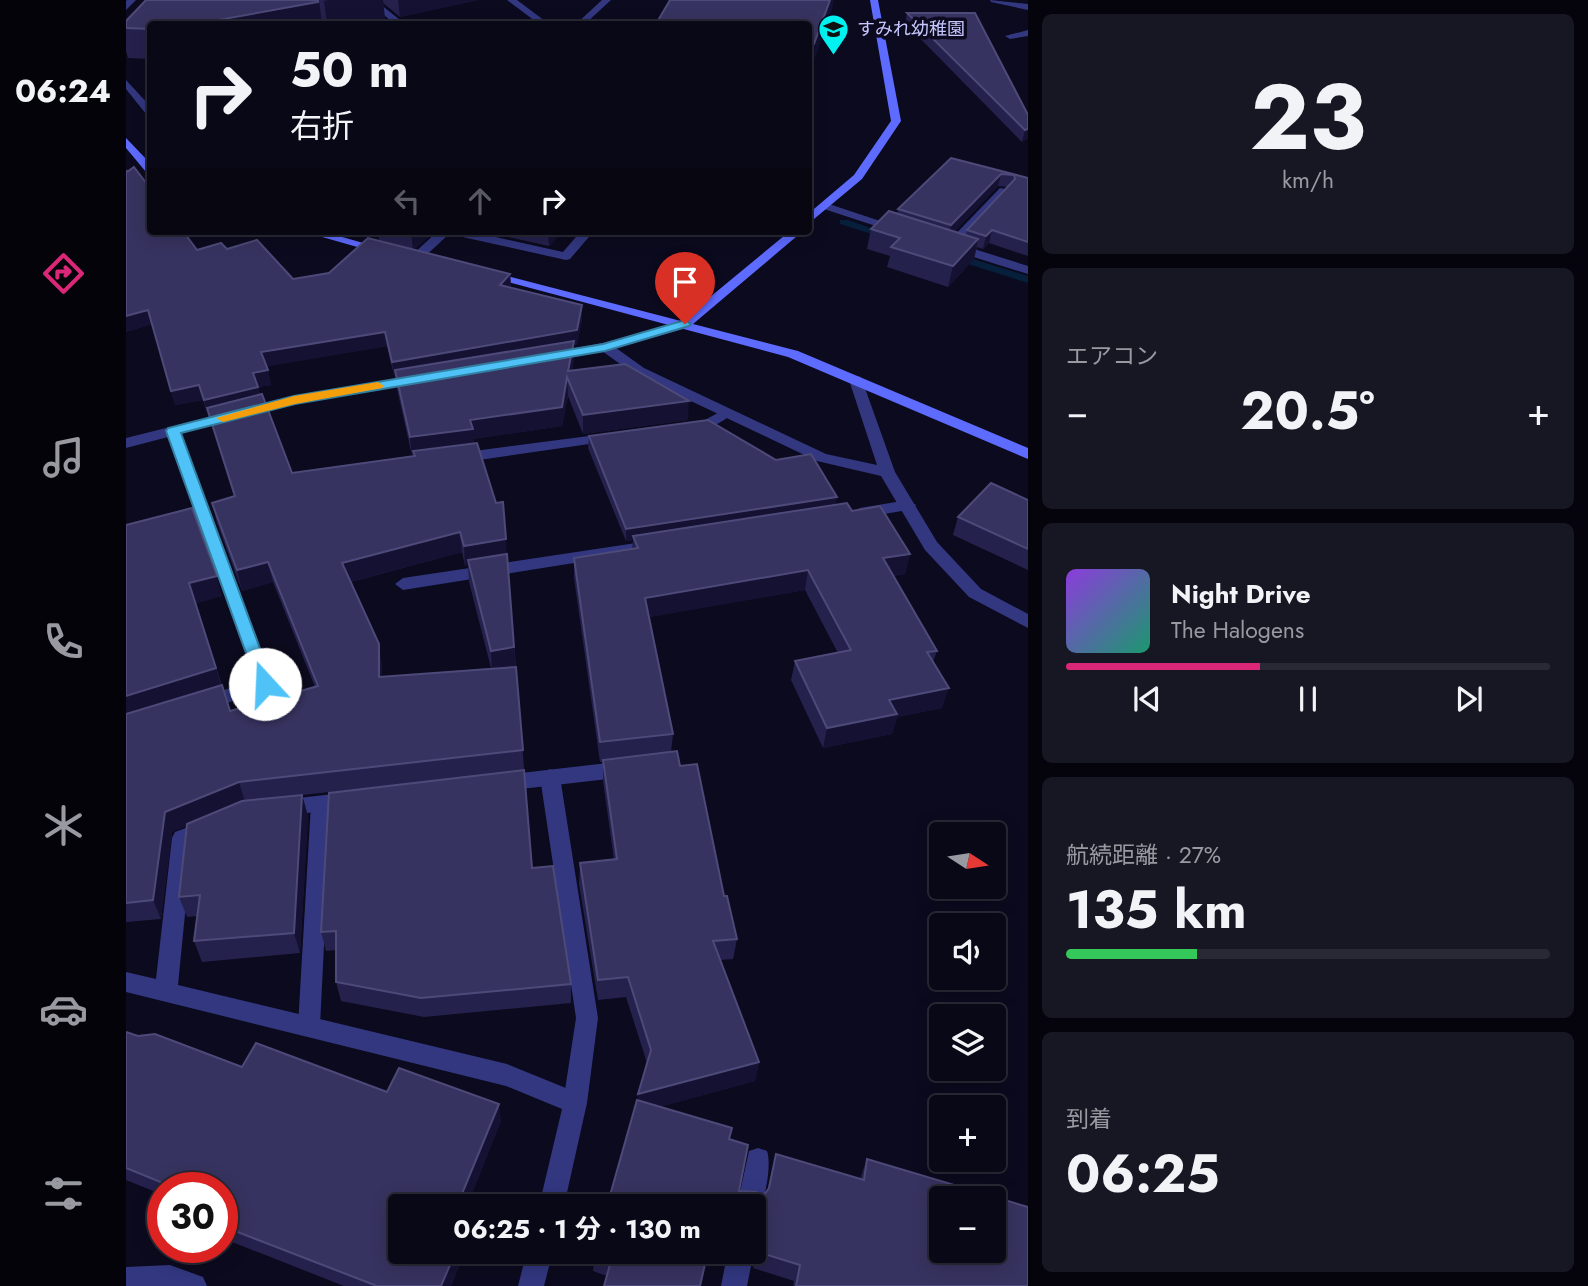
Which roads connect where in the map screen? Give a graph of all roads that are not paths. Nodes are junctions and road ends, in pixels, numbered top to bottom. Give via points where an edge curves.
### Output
1 (132, 0) edge
2 (369, 0) edge
3 (511, 0) edge
4 (607, 0) edge
5 (874, 0) edge
6 (994, 0) edge
7 (1009, 1) edge
8 (126, 7) edge
9 (1028, 7) edge
10 (396, 21) edge
11 (540, 21) edge
12 (583, 21) edge
13 (1028, 33) edge
14 (1010, 36) dead end
15 (128, 87) edge
16 (147, 106) edge
17 (126, 141) edge
18 (147, 166) edge
19 (1004, 190) edge
20 (825, 206) junction
21 (812, 217) edge
22 (913, 234) edge
23 (324, 235) edge
24 (440, 235) edge
25 (471, 235) edge
26 (584, 235) edge
27 (792, 235) edge
28 (1028, 270) edge
29 (470, 271) edge
30 (685, 324) junction
31 (605, 347) junction
32 (536, 359) edge
33 (439, 375) edge
34 (856, 380) junction
35 (727, 412) junction
36 (667, 430) edge
37 (173, 431) junction
38 (626, 436) edge
39 (126, 443) edge
40 (1028, 454) edge
41 (439, 460) edge
42 (887, 472) junction
43 (908, 505) junction
44 (840, 516) edge
45 (676, 542) edge
46 (404, 584) dead end
47 (1028, 622) edge
48 (189, 708) edge
49 (651, 766) edge
50 (550, 777) junction
51 (482, 785) edge
52 (375, 798) edge
53 (321, 804) junction
54 (258, 811) edge
55 (220, 822) edge
56 (126, 982) edge
57 (166, 992) junction
58 (309, 1026) junction
59 (575, 1103) junction
60 (758, 1160) dead end
61 (554, 1194) edge
62 (751, 1194) edge
63 (537, 1264) edge
64 (738, 1264) edge
65 (126, 1280) edge
66 (194, 1286) edge
67 (531, 1286) edge
68 (734, 1286) edge

1 - 8 street
2 - 10 street
3 - 11 street
4 - 12 street
5 - 20 street via 896,121 858,177
6 - 7 street
7 - 9 street
13 - 14 street
15 - 16 street
17 - 18 street
19 - 28 street via 945,244
20 - 21 street
20 - 22 street
23 - 24 street via 411,256
25 - 26 street via 566,256
27 - 30 street
29 - 30 street
30 - 31 street
30 - 34 street via 793,354
31 - 32 street
31 - 35 street via 639,371
33 - 37 street via 294,400
34 - 40 street
34 - 42 street
35 - 36 street via 707,425
35 - 42 street via 822,458
37 - 39 street
37 - 48 street via 265,684
38 - 41 street
42 - 43 street
43 - 44 street
43 - 47 street via 931,546 975,593
45 - 46 street
49 - 50 street
50 - 51 street
50 - 59 street via 587,1018
52 - 53 street
53 - 54 street
53 - 58 street
55 - 57 street via 182,838
56 - 57 street
57 - 58 street
58 - 59 street via 507,1075
59 - 61 street
60 - 62 street
63 - 67 street
64 - 68 street
65 - 66 street via 170,1278

